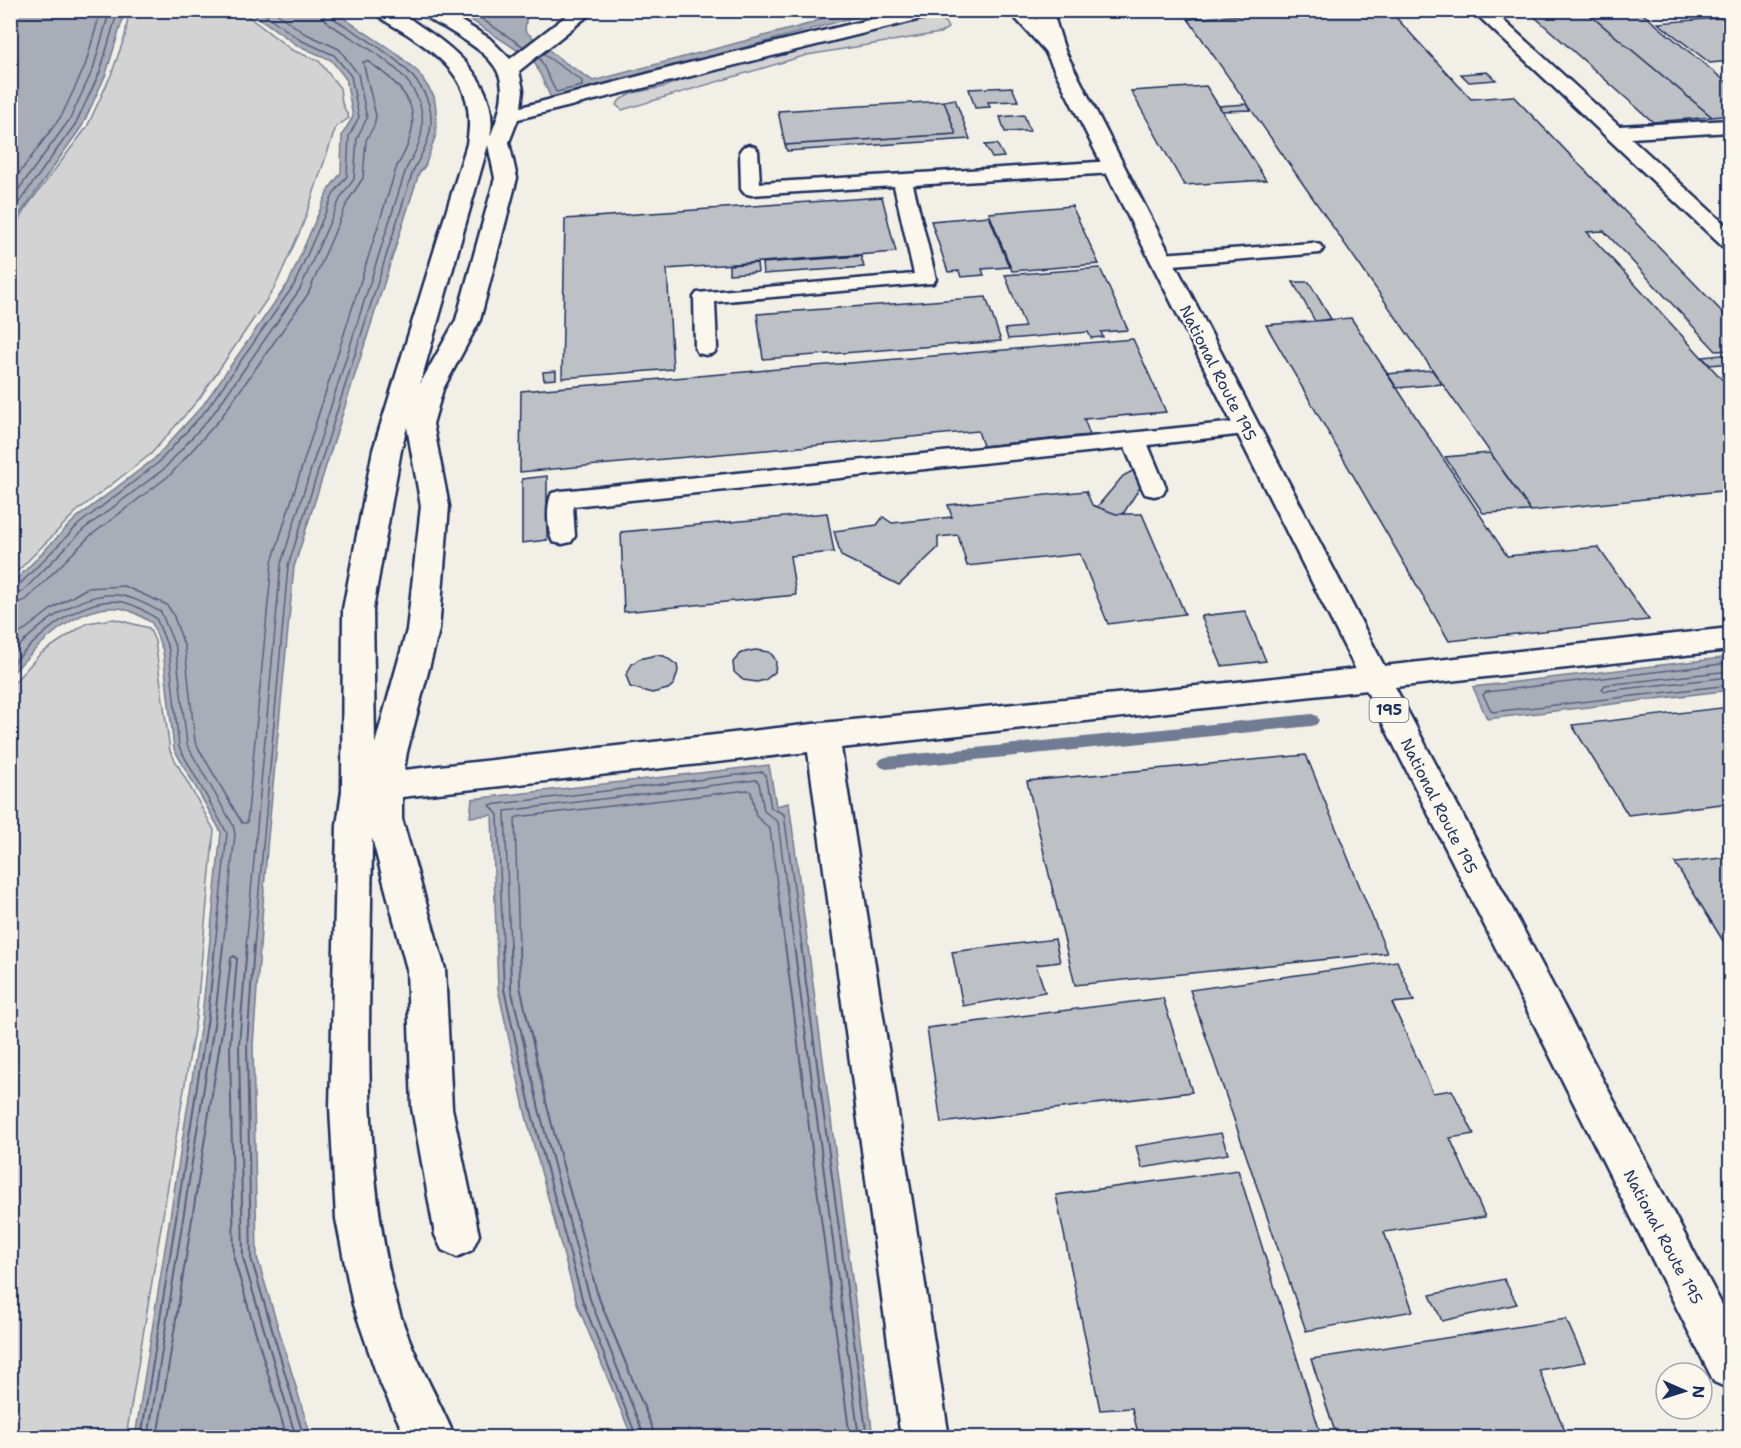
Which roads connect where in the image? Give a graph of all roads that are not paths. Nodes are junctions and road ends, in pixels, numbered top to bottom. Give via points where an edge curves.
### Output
1 (382, 10) edge
2 (429, 10) edge
3 (586, 10) edge
4 (935, 10) edge
5 (1017, 10) edge
6 (1043, 10) edge
7 (1481, 10) edge
8 (1055, 51) junction
9 (514, 65) junction
10 (1731, 126) edge
11 (496, 128) junction
12 (1614, 133) junction
13 (749, 150) dead end
14 (1114, 167) junction
15 (902, 180) junction
16 (1731, 241) edge
17 (1313, 249) dead end
18 (1161, 260) junction
19 (706, 348) dead end
20 (413, 401) junction
21 (1246, 428) junction
22 (1134, 440) junction
23 (1154, 489) dead end
24 (561, 536) dead end
25 (1731, 639) edge
26 (1373, 679) junction
27 (822, 736) junction
28 (372, 789) junction
29 (457, 1234) dead end
30 (1731, 1366) edge
31 (431, 1437) edge
32 (925, 1437) edge

1 - 11 main road via 442,50 471,79 482,123
2 - 9 main road
3 - 9 main road
4 - 11 main road via 527,112
5 - 8 main road, National Route 195 / 195
6 - 8 main road, National Route 195 / 195
7 - 12 main road
8 - 14 main road, National Route 195 / 195
9 - 11 main road via 513,90
10 - 12 main road
11 - 20 main road
12 - 16 main road
13 - 15 lane via 751,189
14 - 15 lane
14 - 18 main road, National Route 195 / 195
15 - 19 lane via 926,279 704,297
17 - 18 lane
18 - 21 main road, National Route 195 / 195
20 - 28 main road via 387,450 358,609
20 - 28 main road via 435,506 424,618 390,752
21 - 22 lane
21 - 26 main road, National Route 195 / 195
22 - 23 lane
22 - 24 lane via 561,499
25 - 26 main road
26 - 27 main road
26 - 30 main road, National Route 195 / 195
27 - 28 main road
27 - 32 main road
28 - 29 main road via 385,819 426,969 432,1108
28 - 31 main road via 355,825 351,1107 358,1219 375,1305 401,1378

